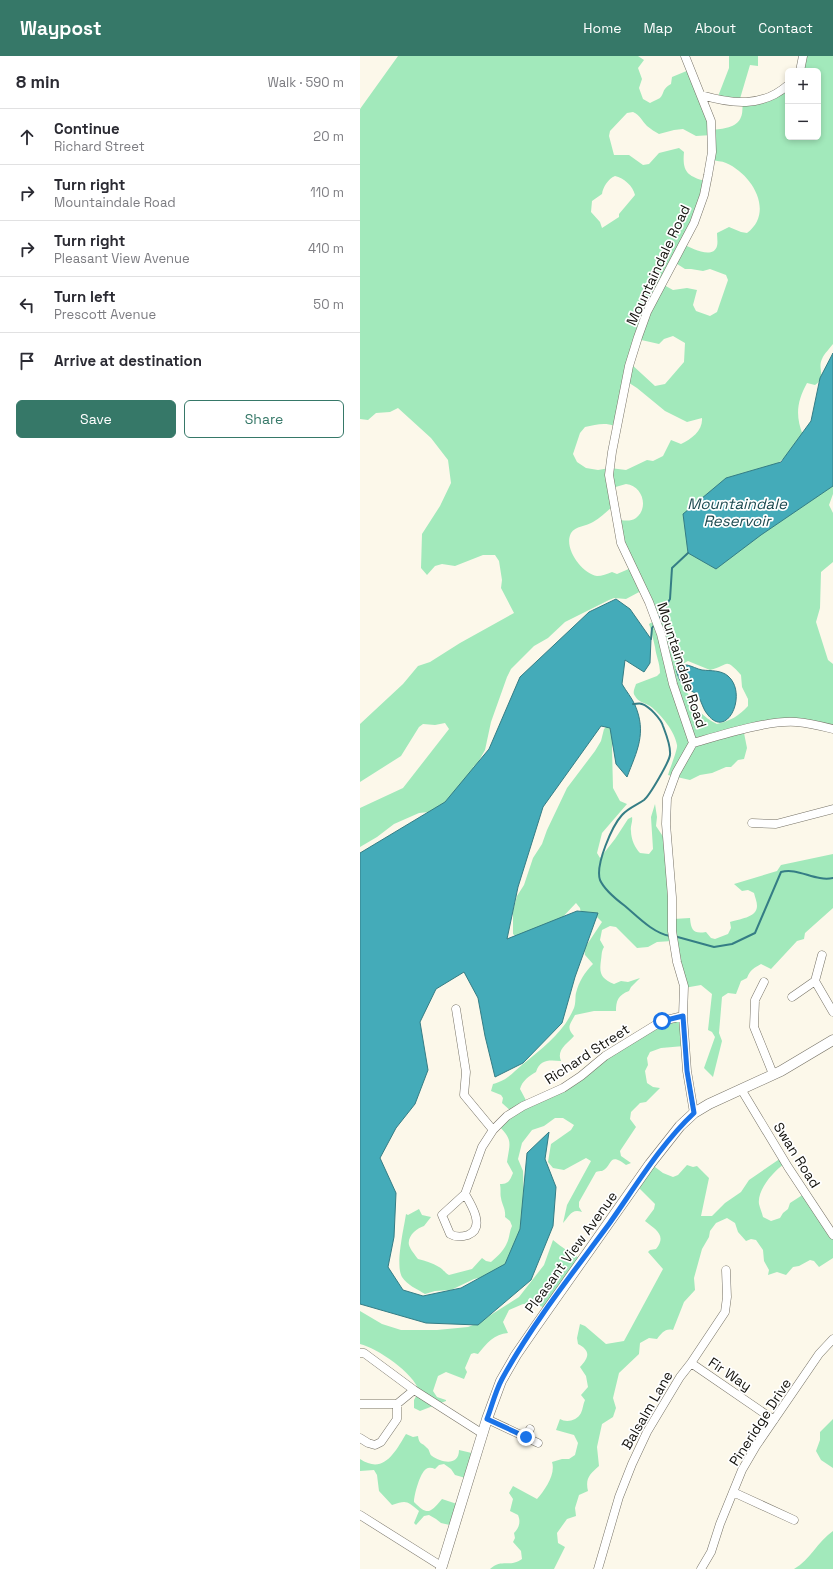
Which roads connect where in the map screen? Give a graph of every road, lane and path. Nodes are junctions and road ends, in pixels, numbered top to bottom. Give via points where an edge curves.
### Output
1 (685, 56) edge
2 (803, 56) edge
3 (801, 68) edge
4 (785, 87) edge
5 (701, 95) junction
6 (833, 729) edge
7 (693, 743) junction
8 (833, 809) edge
9 (752, 822) dead end
10 (822, 954) dead end
11 (815, 981) junction
12 (764, 982) dead end
13 (792, 996) dead end
14 (456, 1009) dead end
15 (833, 1012) edge
16 (683, 1016) junction
17 (833, 1040) edge
18 (773, 1074) junction
19 (741, 1089) junction
20 (694, 1113) junction
21 (493, 1130) junction
22 (465, 1194) junction
23 (833, 1234) edge
24 (726, 1270) dead end
25 (833, 1339) edge
26 (360, 1353) edge
27 (691, 1363) junction
28 (414, 1390) junction
29 (360, 1404) edge
30 (397, 1404) junction
31 (487, 1419) junction
32 (774, 1420) junction
33 (483, 1434) junction
34 (360, 1438) edge
35 (538, 1442) dead end
36 (733, 1492) junction
37 (360, 1515) edge
38 (794, 1520) dead end
39 (441, 1568) edge
40 (599, 1569) edge
41 (701, 1569) edge

1 - 5 street, Mountaindale Road
2 - 3 street
4 - 5 street via 771,95 742,103
5 - 7 street, Mountaindale Road via 712,121 713,138 704,195 694,222 647,312 638,337 615,432 609,475 620,543 661,634 673,684
6 - 7 street via 796,722 771,724
7 - 16 street, Mountaindale Road via 676,773 668,798 666,824 672,931 676,962 684,986
8 - 9 street via 776,824
10 - 11 street
11 - 13 street
11 - 15 street
12 - 18 street via 755,1000 754,1027
14 - 21 street via 466,1072 464,1095
16 - 20 street, Mountaindale Road via 687,1071
16 - 21 street, Richard Street via 662,1021 605,1056 563,1088 507,1116
17 - 18 main road, Pleasant View Avenue
18 - 19 main road, Pleasant View Avenue
19 - 20 main road, Pleasant View Avenue
19 - 23 street, Swan Road via 784,1161
20 - 31 main road, Pleasant View Avenue via 680,1126 650,1164 516,1354 501,1381
21 - 22 street, Richard Street via 482,1147
22 - 22 street, Richard Street via 442,1214 450,1234 460,1237 472,1233 476,1224
24 - 27 street, Balsalm Lane via 725,1312
25 - 32 street, Pineridge Drive via 819,1354
26 - 28 street
27 - 32 street, Fir Way
27 - 40 street, Balsalm Lane via 646,1432 619,1497
28 - 30 street
28 - 33 street
29 - 30 street
30 - 34 street via 397,1419 381,1442 375,1445
31 - 33 main road, Pleasant View Avenue
31 - 35 street via 528,1433
32 - 36 street, Pineridge Drive via 742,1470
33 - 39 main road, Pleasant View Avenue
36 - 38 street
36 - 41 street, Pineridge Drive via 711,1552
37 - 39 street

